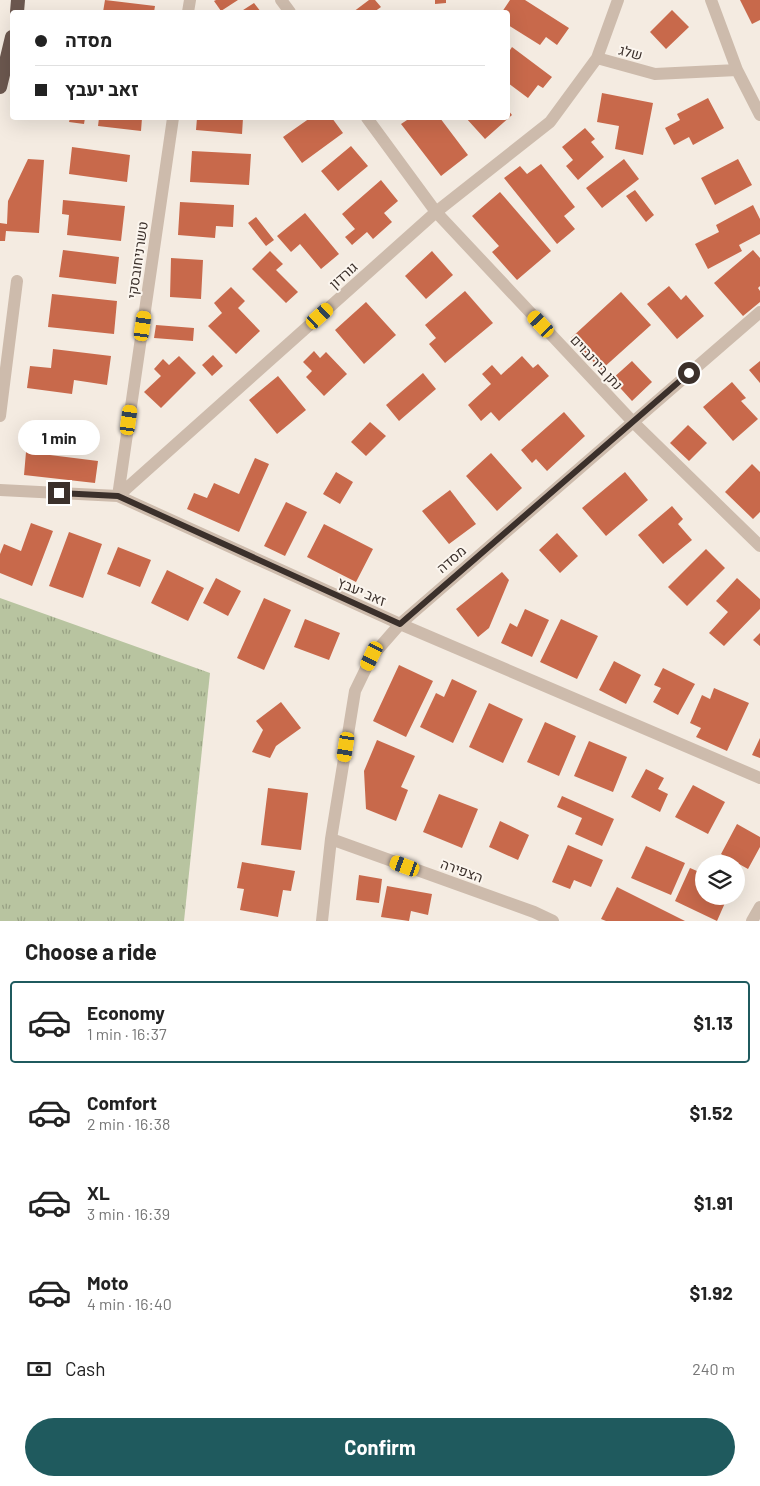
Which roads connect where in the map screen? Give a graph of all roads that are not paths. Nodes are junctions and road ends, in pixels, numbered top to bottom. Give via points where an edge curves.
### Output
1 (618, 0) edge
2 (711, 0) edge
3 (10, 45) edge
4 (597, 58) junction
5 (737, 70) junction
6 (0, 87) edge
7 (760, 115) edge
8 (173, 120) edge
9 (368, 120) edge
10 (436, 212) junction
11 (17, 281) dead end
12 (760, 312) edge
13 (0, 416) edge
14 (633, 422) junction
15 (0, 490) edge
16 (118, 496) junction
17 (760, 546) edge
18 (400, 624) junction
19 (760, 778) edge
20 (331, 839) junction
21 (760, 907) edge
22 (322, 921) edge
23 (553, 921) edge
24 (752, 921) edge

1 - 4 street
2 - 5 street
3 - 6 highway
4 - 5 street, שלג via 655,74
4 - 10 street, גורדון via 550,122
5 - 7 street
8 - 16 street, טשרניחובסקי
9 - 10 street, נתן בירנבוים
10 - 14 street, נתן בירנבוים
10 - 16 street, גורדון
11 - 13 street
12 - 14 street, מסדה
14 - 17 street, נתן בירנבוים
14 - 18 street, מסדה
15 - 16 street, זאב יעבץ
16 - 18 street, זאב יעבץ
18 - 19 street, זאב יעבץ
18 - 20 street, מסדה via 372,656 355,692
20 - 22 street, מסדה
20 - 23 street, הצפירה
21 - 24 street

